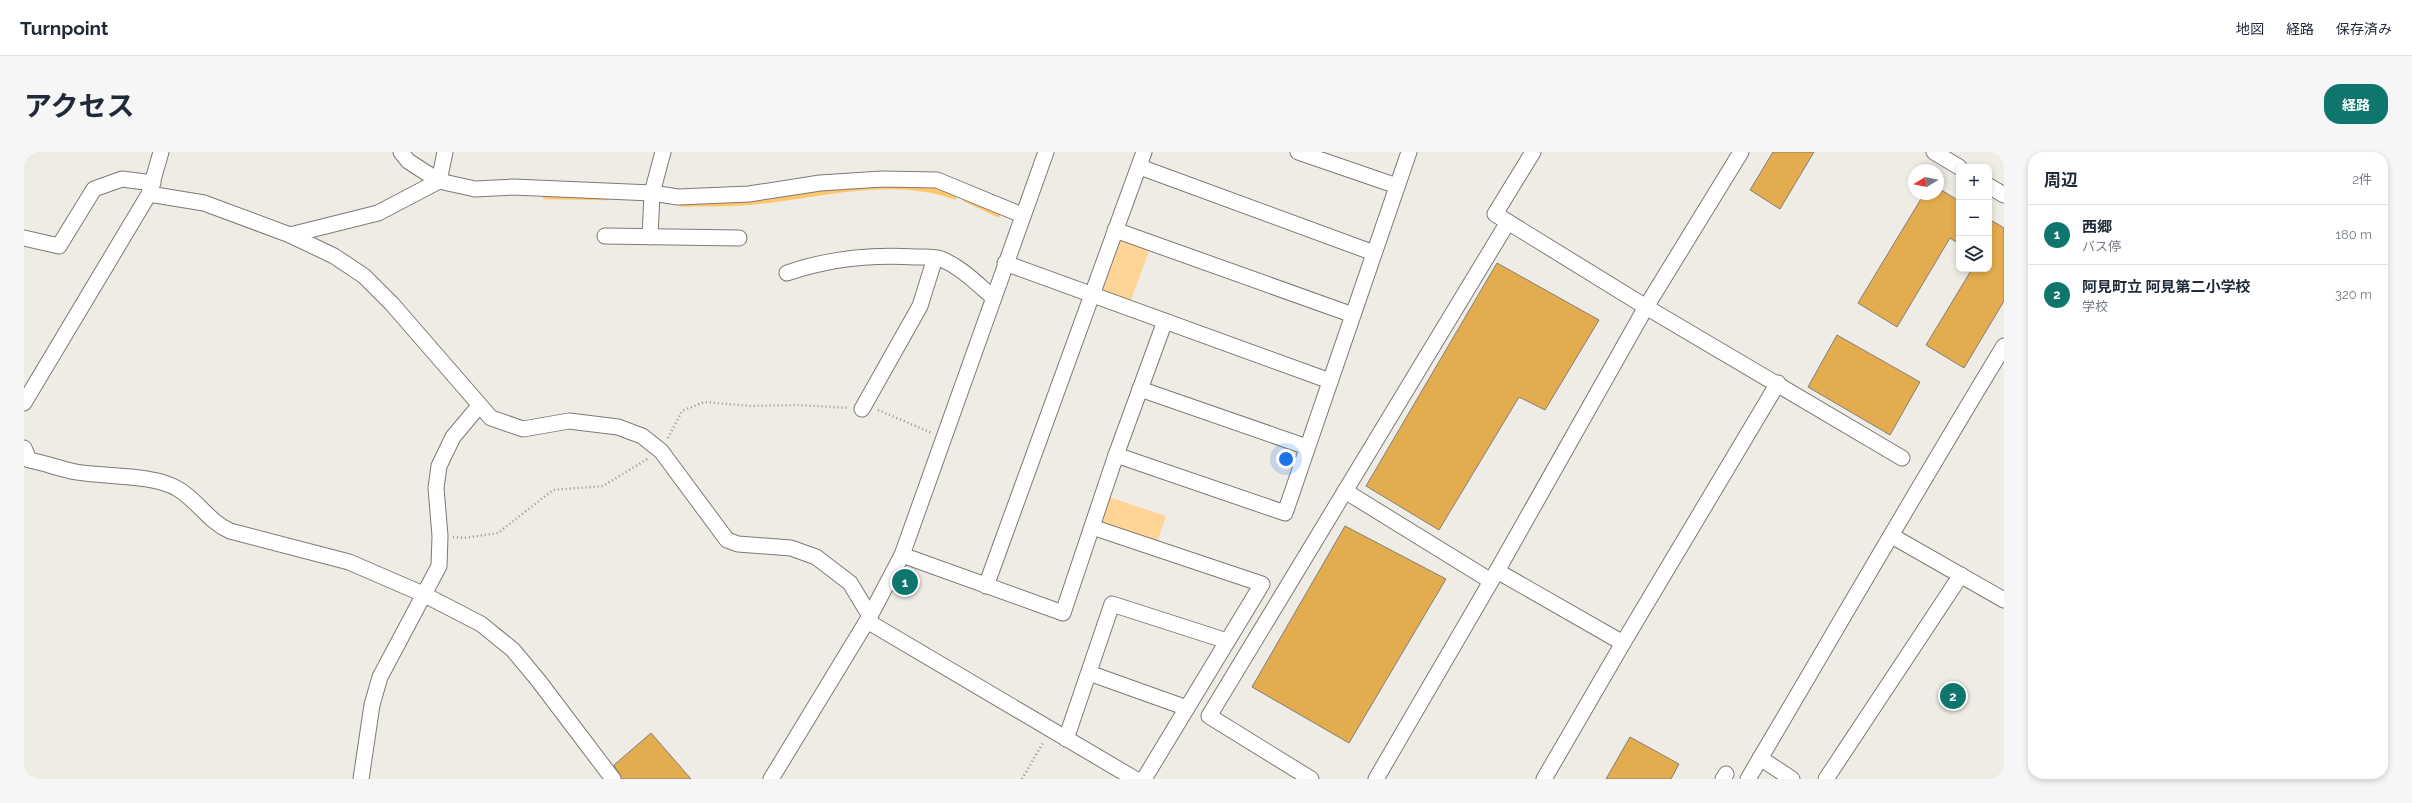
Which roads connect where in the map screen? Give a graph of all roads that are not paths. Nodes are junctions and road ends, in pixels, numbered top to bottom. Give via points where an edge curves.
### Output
1 (161, 152) edge
2 (401, 152) edge
3 (445, 152) edge
4 (663, 152) edge
5 (1046, 152) edge
6 (1144, 152) edge
7 (1298, 152) edge
8 (1409, 152) edge
9 (1533, 152) edge
10 (1741, 152) edge
11 (1934, 152) edge
12 (1956, 166) edge
13 (1140, 167) junction
14 (440, 181) junction
15 (1397, 186) junction
16 (151, 188) junction
17 (1992, 188) edge
18 (652, 193) junction
19 (2004, 195) edge
20 (1022, 215) junction
21 (1508, 222) junction
22 (1115, 230) junction
23 (290, 235) junction
24 (605, 236) dead end
25 (650, 237) junction
26 (24, 238) edge
27 (739, 238) dead end
28 (1374, 253) junction
29 (935, 258) junction
30 (1005, 263) junction
31 (787, 273) dead end
32 (1091, 295) junction
33 (993, 297) junction
34 (1646, 307) junction
35 (1353, 315) junction
36 (1165, 321) junction
37 (2004, 346) edge
38 (1330, 380) junction
39 (1778, 384) junction
40 (1140, 389) junction
41 (24, 403) edge
42 (480, 406) junction
43 (862, 409) road end
44 (1307, 447) junction
45 (24, 448) edge
46 (1116, 455) junction
47 (1902, 458) dead end
48 (1345, 491) junction
49 (1092, 527) junction
50 (1892, 536) junction
51 (902, 555) junction
52 (1961, 575) junction
53 (1494, 576) junction
54 (986, 586) junction
55 (423, 594) junction
56 (2004, 600) edge
57 (869, 618) junction
58 (1227, 641) junction
59 (1623, 643) junction
60 (1089, 673) junction
61 (1187, 708) junction
62 (1066, 739) junction
63 (1760, 758) junction
64 (361, 779) edge
65 (613, 779) edge
66 (771, 779) edge
67 (1135, 779) edge
68 (1144, 779) edge
69 (1311, 779) edge
70 (1376, 779) edge
71 (1544, 779) edge
72 (1748, 779) edge
73 (1792, 779) edge
74 (1826, 779) edge

1 - 16 street
2 - 14 street via 408,161
3 - 14 street
4 - 18 street
5 - 20 street
6 - 13 street
7 - 15 street
8 - 15 street
9 - 21 street via 1495,214
10 - 34 street
11 - 12 street
13 - 22 street
13 - 28 street
14 - 18 street via 475,189 513,187
14 - 23 street via 378,213
15 - 28 street
16 - 23 street via 204,203
16 - 26 street via 122,179 94,189 59,246
16 - 41 street
17 - 19 street
18 - 20 street via 678,197 741,195 820,183 882,179 937,180
18 - 25 street
20 - 30 street
21 - 34 street
21 - 48 street
22 - 32 street
22 - 35 street
23 - 42 street via 334,256 364,276 392,304
24 - 25 street
25 - 27 street
28 - 35 street
29 - 31 street via 887,254 851,257
29 - 33 street via 960,269
29 - 43 street via 920,306
30 - 32 street
30 - 33 street
32 - 36 street
32 - 54 street
33 - 51 street
34 - 39 street
34 - 53 street
35 - 38 street
36 - 38 street
36 - 40 street
37 - 50 street
38 - 44 street
39 - 47 street
39 - 59 street
40 - 44 street
40 - 46 street
42 - 55 street via 453,437 439,466 436,488 440,536 439,566
42 - 57 street via 491,418 523,429 569,421 618,427 642,436 660,451 727,540 738,544 791,548 816,557 850,583
44 - 46 street via 1285,513
45 - 55 street via 29,460 76,472 141,478 179,489 217,525 230,531 349,562
46 - 49 street
48 - 53 street
48 - 69 street via 1209,716
49 - 54 street via 1063,613
49 - 58 street via 1262,584
50 - 52 street
50 - 63 street
51 - 54 street
51 - 57 street
52 - 56 street
52 - 74 street
53 - 59 street
53 - 70 street
55 - 64 street via 380,677 372,705
55 - 65 street via 481,624 512,650
57 - 62 street
57 - 66 street
58 - 60 street via 1112,604
58 - 61 street
59 - 71 street
60 - 61 street
60 - 62 street
61 - 68 street
62 - 67 street
63 - 72 street
63 - 73 street

